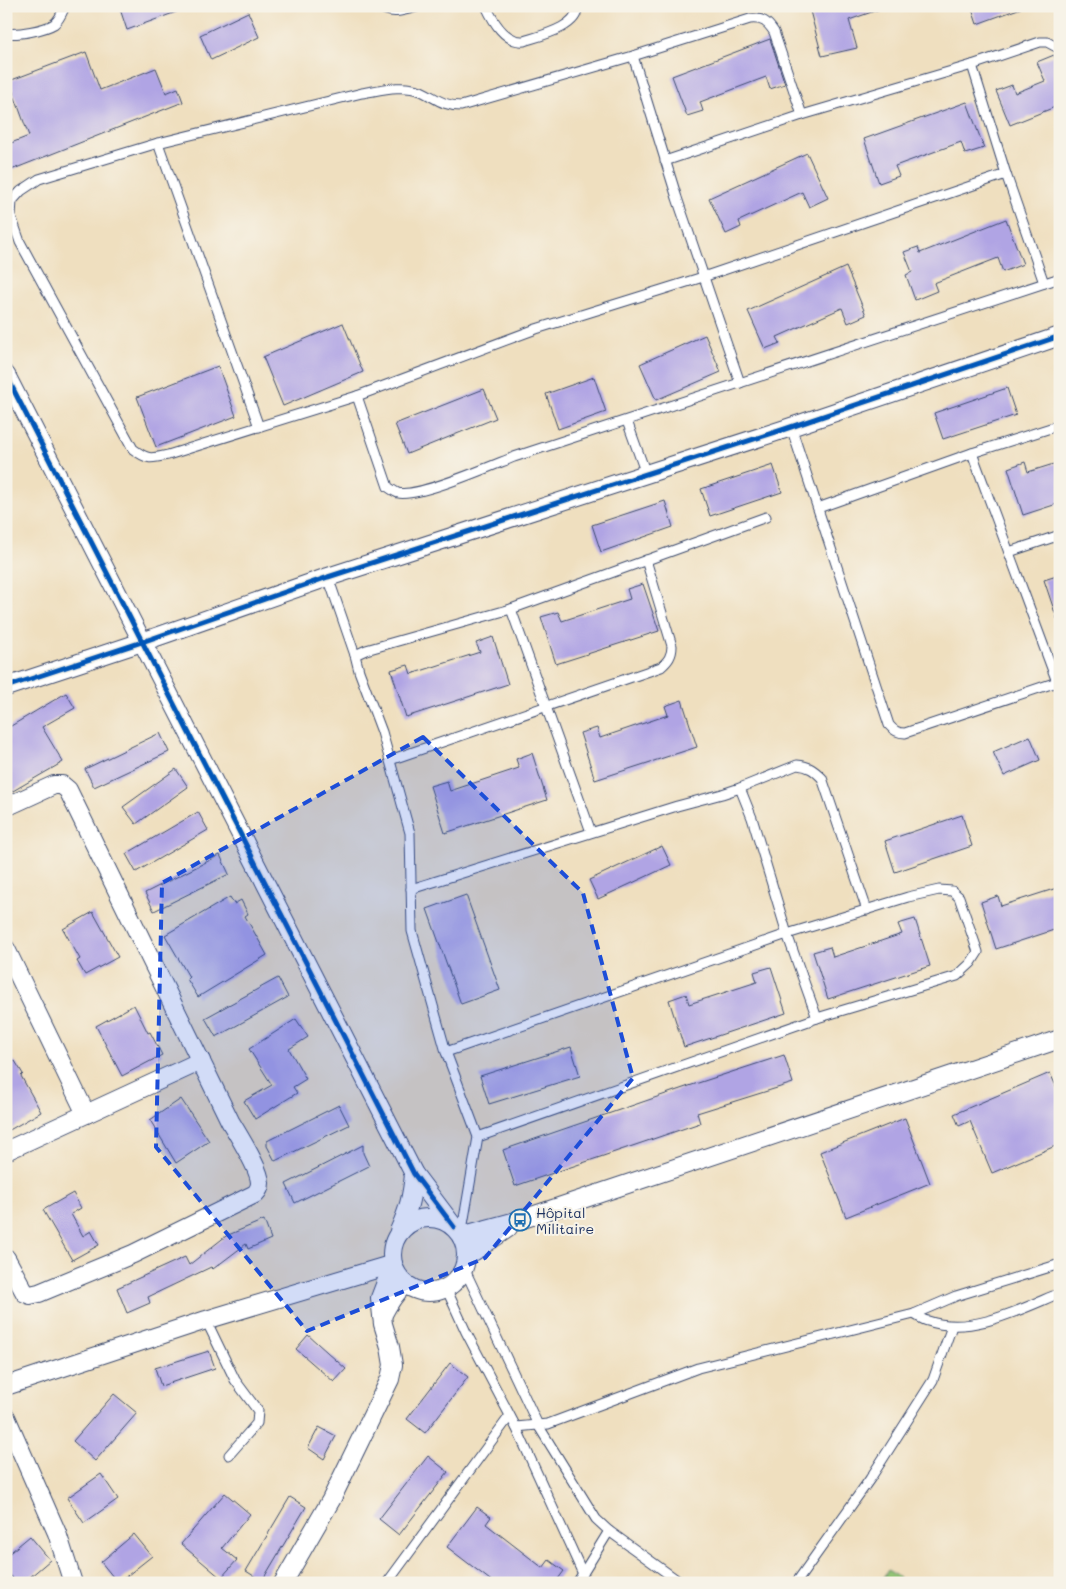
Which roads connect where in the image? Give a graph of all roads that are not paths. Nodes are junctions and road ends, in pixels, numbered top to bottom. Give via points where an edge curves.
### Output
1 (65, 6) edge
2 (379, 6) edge
3 (420, 6) edge
4 (486, 6) edge
5 (576, 6) edge
6 (6, 33) edge
7 (1060, 49) edge
8 (633, 56) junction
9 (972, 64) junction
10 (802, 115) junction
11 (158, 142) junction
12 (665, 161) junction
13 (1006, 174) junction
14 (703, 277) junction
15 (1060, 278) edge
16 (1044, 283) junction
17 (1060, 336) edge
18 (6, 375) edge
19 (740, 383) junction
20 (357, 396) junction
21 (627, 421) junction
22 (1060, 424) edge
23 (791, 426) junction
24 (259, 427) junction
25 (972, 453) junction
26 (646, 474) junction
27 (818, 508) junction
28 (766, 517) dead end
29 (1060, 535) edge
30 (1009, 552) junction
31 (646, 560) junction
32 (328, 577) junction
33 (511, 609) junction
34 (142, 642) junction
35 (355, 655) junction
36 (1059, 684) edge
37 (6, 687) edge
38 (546, 707) junction
39 (390, 760) junction
40 (740, 788) junction
41 (6, 807) edge
42 (591, 832) junction
43 (411, 889) junction
44 (867, 910) junction
45 (787, 934) junction
46 (6, 949) edge
47 (817, 1018) junction
48 (1060, 1039) edge
49 (446, 1052) junction
50 (201, 1061) junction
51 (86, 1114) junction
52 (478, 1138) junction
53 (6, 1151) edge
54 (414, 1174) junction
55 (520, 1220) junction
56 (458, 1231) junction
57 (396, 1237) junction
58 (6, 1258) edge
59 (465, 1262) junction
60 (393, 1264) junction
61 (1060, 1264) edge
62 (408, 1286) junction
63 (446, 1288) junction
64 (1060, 1293) edge
65 (914, 1314) junction
66 (382, 1316) junction
67 (206, 1320) junction
68 (952, 1326) junction
69 (6, 1386) edge
70 (509, 1417) junction
71 (6, 1418) edge
72 (538, 1425) junction
73 (516, 1427) junction
74 (229, 1455) dead end
75 (609, 1531) junction
76 (583, 1574) junction
77 (73, 1583) edge
78 (282, 1583) edge
79 (387, 1583) edge
80 (577, 1583) edge
81 (681, 1583) edge
82 (796, 1583) edge

1 - 6 lane via 54,24 27,33
2 - 3 lane via 388,12 399,12
4 - 5 lane via 493,22 518,42 564,27 574,18
7 - 9 lane via 1040,42
8 - 10 lane via 750,19 761,19 774,32
8 - 11 lane via 461,106 450,106 406,87 388,88
8 - 12 lane
9 - 10 lane
9 - 13 lane
10 - 12 lane
11 - 24 lane
11 - 24 lane via 39,179 21,191 12,201 11,216 20,242 133,449 151,459
12 - 14 lane
13 - 14 lane
13 - 16 lane
14 - 19 lane
14 - 20 lane via 536,329
15 - 16 lane
16 - 19 lane
17 - 23 street
18 - 34 street
19 - 21 lane
20 - 21 lane via 388,487 397,493 424,490
20 - 24 lane
21 - 26 lane
22 - 25 lane
23 - 26 street
23 - 27 lane
25 - 27 lane
25 - 30 lane
26 - 32 street
27 - 36 lane via 889,726 895,732 905,733
28 - 31 lane
29 - 30 lane
30 - 36 lane
31 - 33 lane
31 - 38 lane via 672,646 668,661 661,667
32 - 34 street
32 - 35 lane
33 - 35 lane
33 - 38 lane
34 - 37 street
34 - 54 street
35 - 39 lane
38 - 39 lane
38 - 42 lane
39 - 43 lane via 410,833
40 - 42 lane
40 - 44 lane via 797,765 815,771 822,778
40 - 45 lane
41 - 50 street via 54,785 62,785 68,790
42 - 43 lane
43 - 49 lane via 412,931
44 - 45 lane
44 - 47 lane via 939,890 952,891 959,897 978,952 957,976
45 - 47 lane
45 - 49 lane
46 - 51 street
47 - 52 lane
48 - 55 street
49 - 52 lane
50 - 51 street
50 - 58 street via 255,1167 260,1182 255,1194 133,1254 39,1293 25,1293
51 - 53 street
52 - 56 lane
54 - 56 street
54 - 57 street via 409,1210
55 - 56 street
55 - 59 street
56 - 57 street via 437,1218 428,1218 409,1223
56 - 59 street via 466,1249
57 - 60 street
59 - 63 street via 460,1276
59 - 72 lane
60 - 62 street
60 - 66 street via 380,1298
60 - 67 street
61 - 65 lane via 956,1296
62 - 63 street via 426,1292
62 - 66 street via 398,1290
63 - 70 lane
64 - 68 lane via 986,1322
65 - 68 lane via 928,1322
65 - 72 lane via 698,1368
66 - 78 street via 393,1365 390,1379 331,1500
67 - 69 street
67 - 74 lane via 235,1380 258,1411 258,1423
68 - 82 lane via 932,1380 870,1479
70 - 73 lane
70 - 79 lane
71 - 77 street via 57,1533
72 - 73 lane
72 - 75 lane via 596,1519
73 - 76 lane
75 - 76 lane
75 - 81 lane
76 - 80 lane

